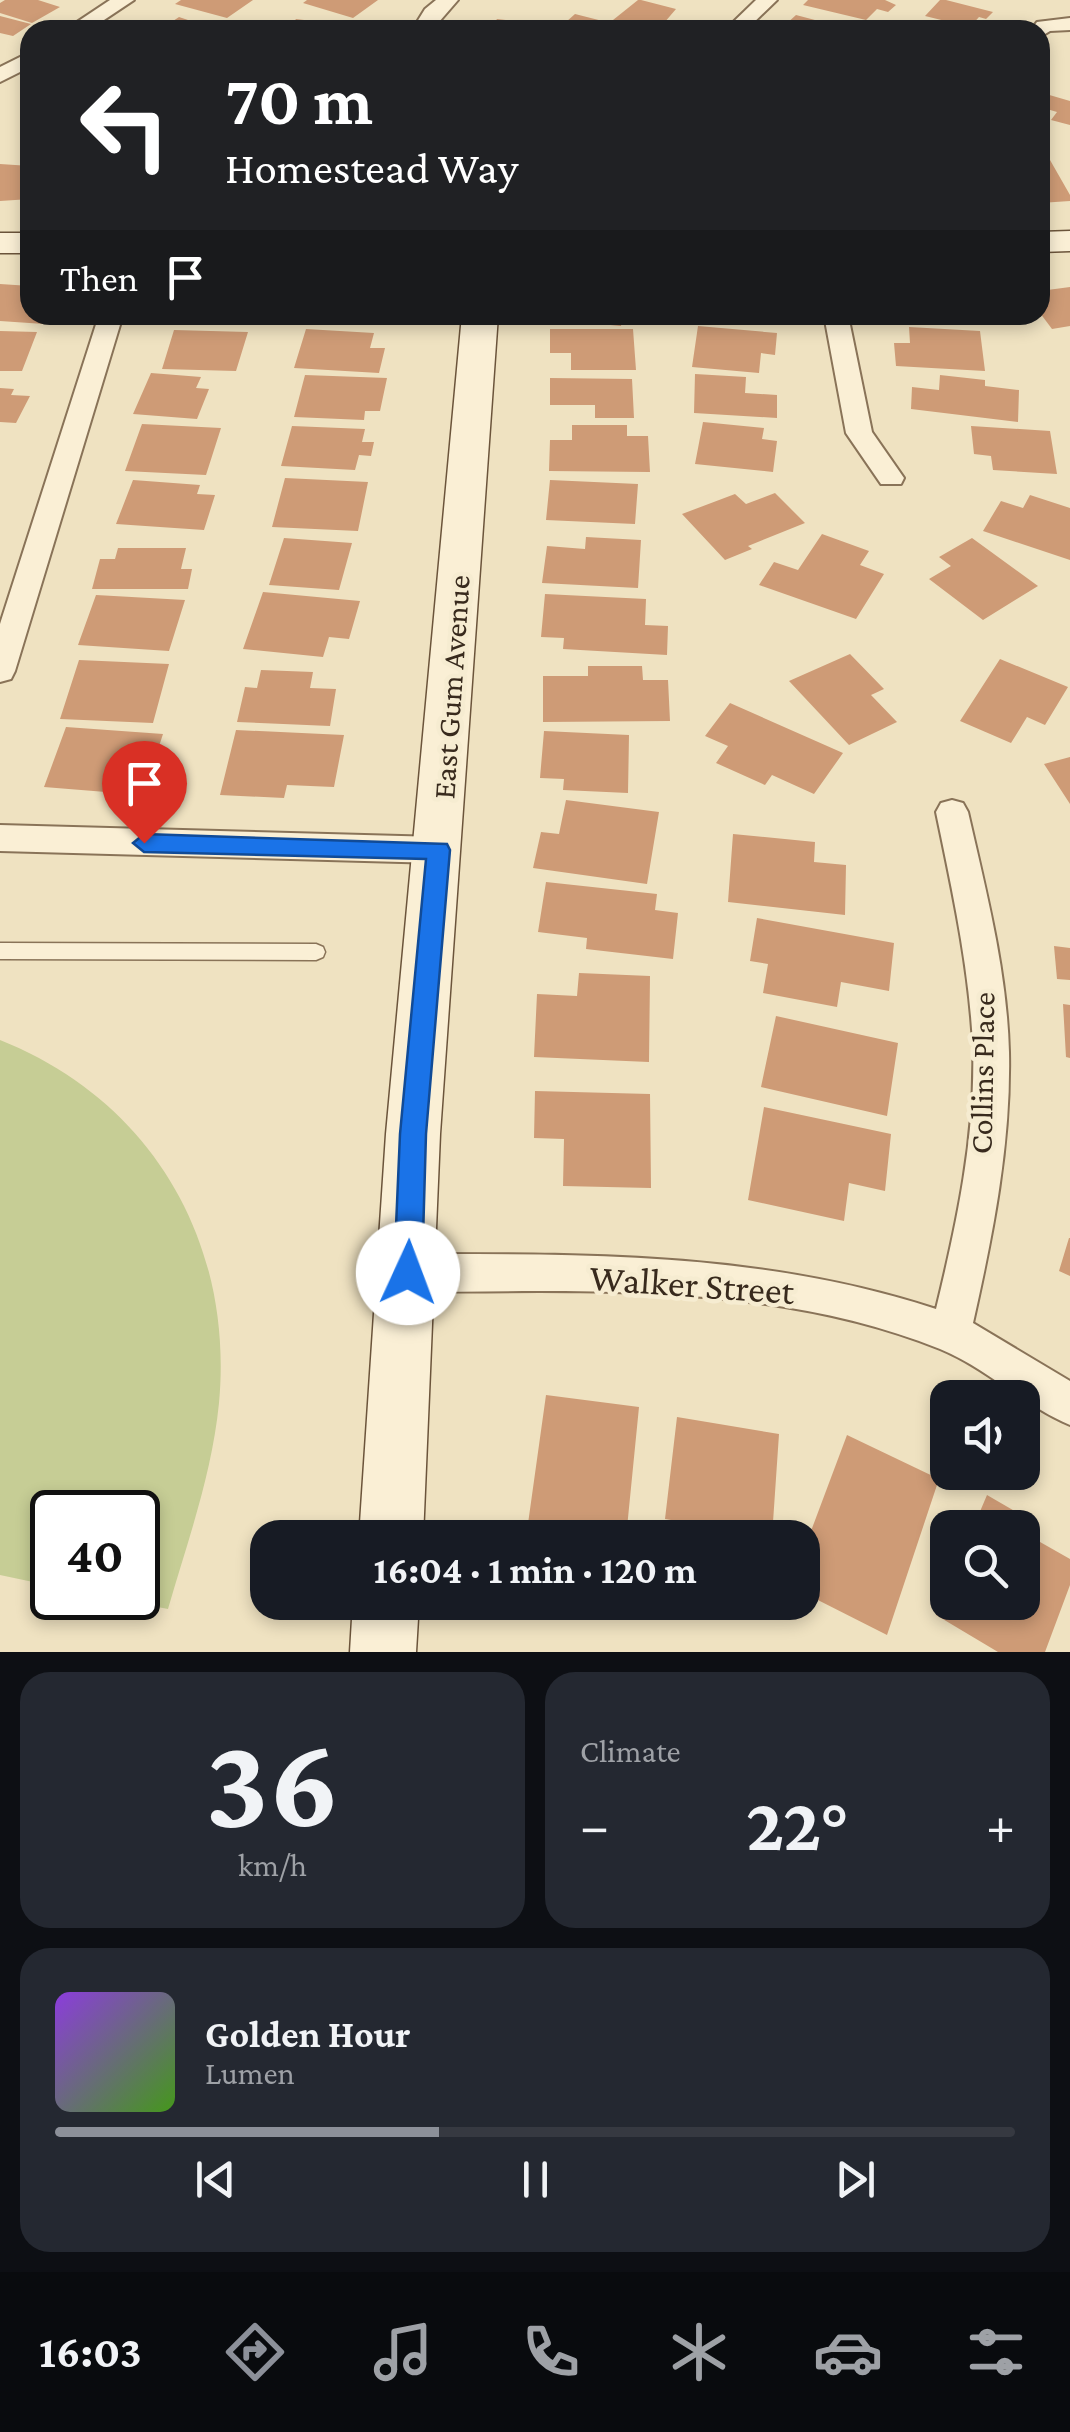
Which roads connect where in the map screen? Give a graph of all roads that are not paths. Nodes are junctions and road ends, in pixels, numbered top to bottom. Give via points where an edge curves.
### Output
1 (124, 0) edge
2 (448, 0) edge
3 (766, 0) edge
4 (91, 20) edge
5 (428, 20) edge
6 (745, 20) edge
7 (108, 325) edge
8 (479, 325) edge
9 (838, 325) edge
10 (891, 478) dead end
11 (0, 671) edge
12 (952, 812) dead end
13 (0, 838) edge
14 (438, 850) junction
15 (0, 951) edge
16 (316, 952) dead end
17 (408, 1273) junction
18 (950, 1333) junction
19 (1070, 1404) edge
20 (391, 1520) edge
21 (385, 1620) edge
22 (383, 1652) edge

1 - 4 street
2 - 5 street
3 - 6 street
7 - 11 street
8 - 14 street, East Gum Avenue
9 - 10 street via 859,433
12 - 18 street, Collins Place via 989,1010 989,1120
13 - 14 street
14 - 17 street, East Gum Avenue
15 - 16 lane
17 - 18 street, Walker Street via 753,1281 864,1302
17 - 20 street, East Gum Avenue
18 - 19 street, Walker Street
21 - 22 street

